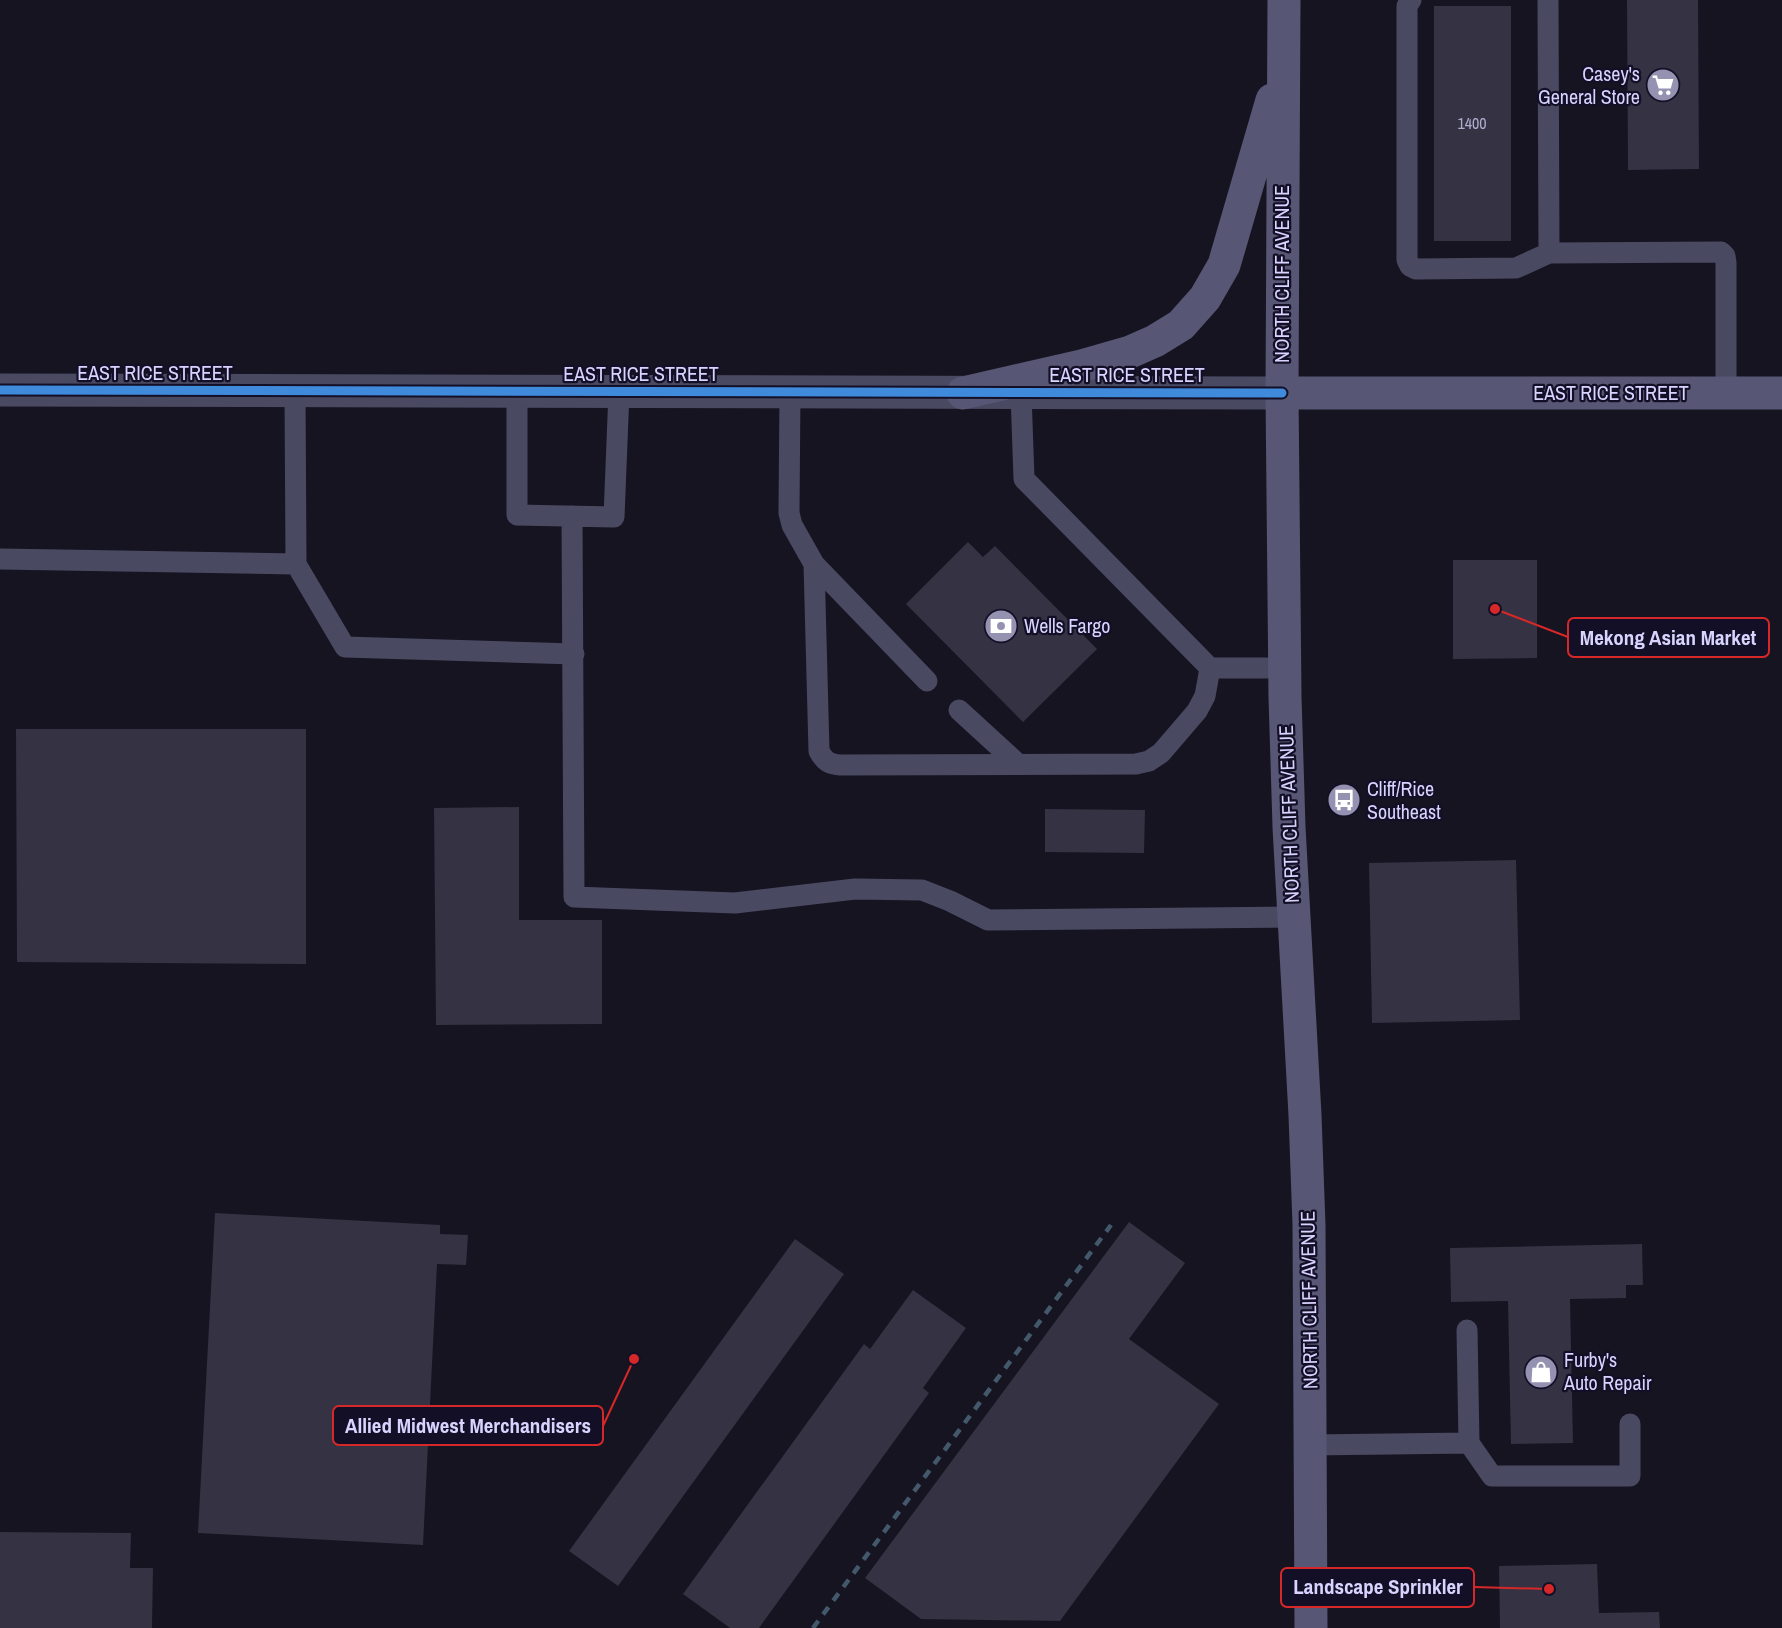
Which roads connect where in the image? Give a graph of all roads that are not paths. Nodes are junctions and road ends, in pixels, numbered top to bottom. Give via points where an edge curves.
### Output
1 (1284, 0) edge
2 (1411, 0) edge
3 (1548, 0) edge
4 (1282, 64) junction
5 (1549, 253) junction
6 (0, 390) edge
7 (295, 391) junction
8 (517, 392) junction
9 (619, 392) junction
10 (790, 392) junction
11 (963, 393) junction
12 (1021, 393) junction
13 (1282, 393) junction
14 (1726, 393) junction
15 (1782, 393) edge
16 (572, 516) junction
17 (0, 559) edge
18 (296, 564) junction
19 (814, 564) junction
20 (574, 654) junction
21 (1210, 668) junction
22 (1284, 668) junction
23 (927, 681) dead end
24 (959, 710) dead end
25 (1018, 764) junction
26 (1293, 917) junction
27 (1467, 1330) dead end
28 (1630, 1424) dead end
29 (1469, 1443) junction
30 (1311, 1445) junction
31 (1311, 1628) edge

1 - 4 main road, NORTH CLIFF AVENUE
2 - 5 lane via 1407,6 1410,266 1516,268
3 - 5 lane
4 - 11 main road via 1224,265 1205,298 1180,325 1130,352
4 - 13 main road, NORTH CLIFF AVENUE
5 - 14 lane via 1720,252 1726,263
6 - 7 street, EAST RICE STREET
7 - 8 street, EAST RICE STREET
7 - 18 lane
8 - 9 street, EAST RICE STREET
8 - 16 lane via 517,515
9 - 10 street, EAST RICE STREET
9 - 16 lane via 614,517
10 - 11 street, EAST RICE STREET
10 - 19 lane via 789,513
11 - 12 street, EAST RICE STREET
12 - 13 street, EAST RICE STREET
12 - 21 lane via 1024,479
13 - 14 main road, EAST RICE STREET
13 - 22 main road, NORTH CLIFF AVENUE
14 - 15 main road, EAST RICE STREET
16 - 20 lane
17 - 18 lane
18 - 20 lane via 345,647
19 - 23 lane
19 - 25 lane via 819,752 823,760 840,765
20 - 26 lane via 574,897 735,903 855,889 922,890 988,920
21 - 22 lane
21 - 25 lane via 1205,696 1197,711 1161,753 1149,761
22 - 26 main road, NORTH CLIFF AVENUE
24 - 25 lane
26 - 30 main road, NORTH CLIFF AVENUE via 1309,1225
27 - 29 lane
28 - 29 lane via 1630,1476 1492,1476
29 - 30 lane
30 - 31 main road, NORTH CLIFF AVENUE

